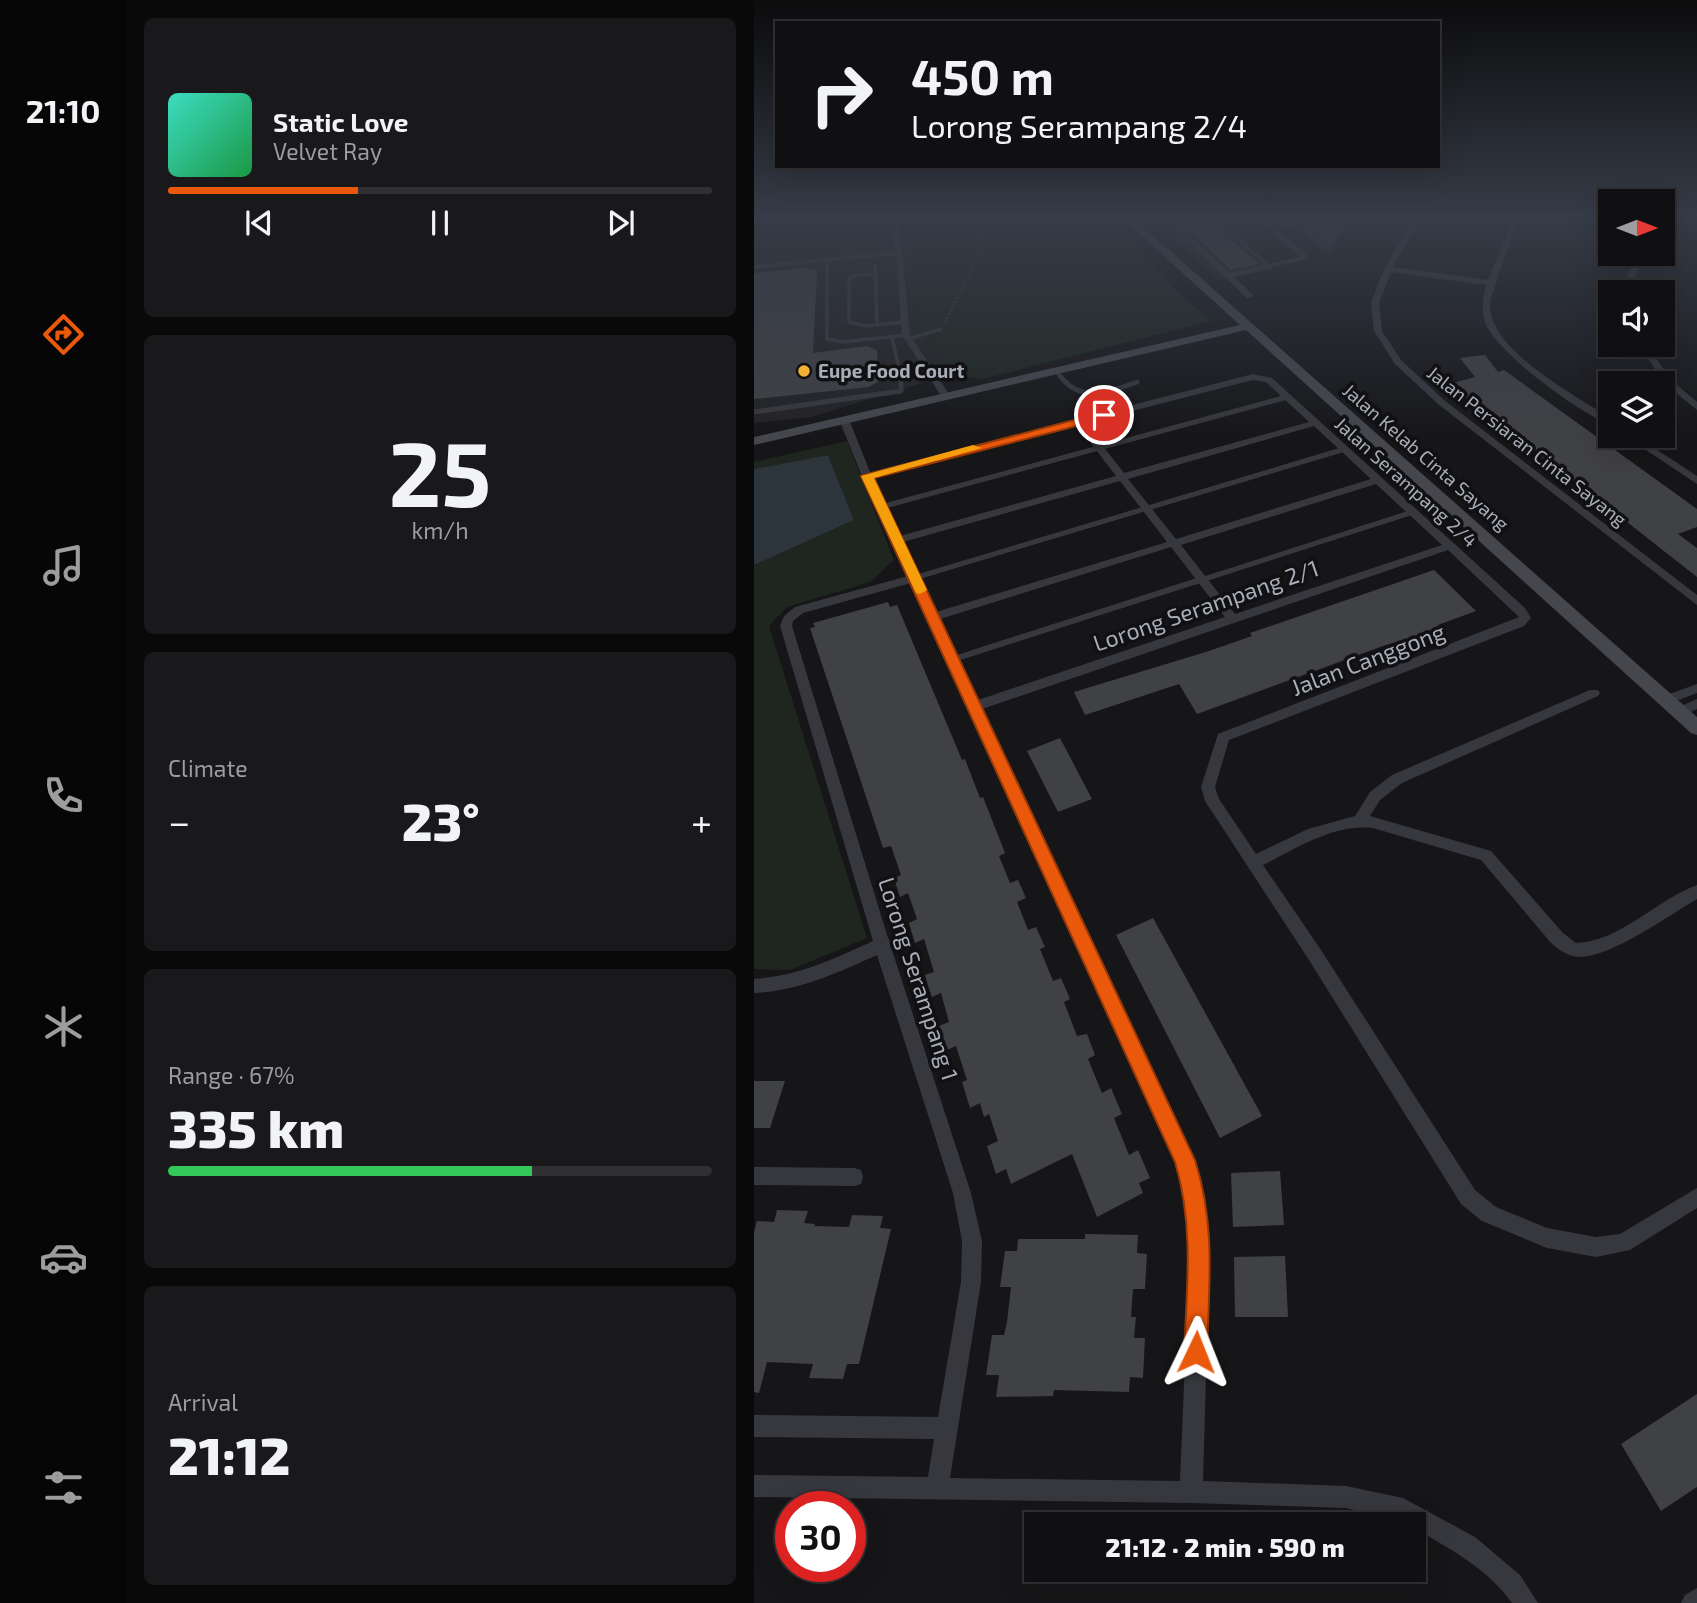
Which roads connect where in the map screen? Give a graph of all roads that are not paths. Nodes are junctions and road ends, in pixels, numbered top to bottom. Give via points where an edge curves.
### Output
1 (827, 293) edge
2 (850, 293) edge
3 (876, 293) edge
4 (901, 293) edge
5 (1209, 293) edge
6 (1247, 293) edge
7 (1378, 293) edge
8 (1489, 293) edge
9 (1250, 296) dead end
10 (1224, 307) junction
11 (904, 322) junction
12 (877, 325) junction
13 (1246, 327) junction
14 (941, 329) road end
15 (1211, 334) junction
16 (892, 337) junction
17 (907, 337) junction
18 (1274, 350) junction
19 (1651, 357) edge
20 (1056, 371) junction
21 (1137, 382) dead end
22 (946, 397) junction
23 (1287, 397) junction
24 (1697, 407) edge
25 (754, 412) edge
26 (1598, 414) edge
27 (845, 422) junction
28 (1079, 422) junction
29 (1316, 423) junction
30 (754, 441) edge
31 (1099, 448) junction
32 (1648, 448) edge
33 (1346, 449) junction
34 (867, 476) junction
35 (1122, 478) junction
36 (1378, 480) junction
37 (1697, 481) edge
38 (882, 507) junction
39 (1146, 509) junction
40 (1413, 512) junction
41 (897, 540) junction
42 (1172, 543) junction
43 (1450, 545) junction
44 (914, 578) junction
45 (1201, 578) junction
46 (1697, 601) edge
47 (934, 617) junction
48 (1525, 618) joint
49 (1233, 619) junction
50 (954, 659) junction
51 (1697, 688) edge
52 (1594, 693) dead end
53 (1697, 704) edge
54 (974, 706) junction
55 (1673, 706) junction
56 (1697, 728) edge
57 (1360, 819) junction
58 (1254, 862) junction
59 (1697, 891) edge
60 (884, 944) junction
61 (754, 986) edge
62 (754, 1176) edge
63 (854, 1177) dead end
64 (1697, 1198) edge
65 (754, 1426) edge
66 (947, 1428) junction
67 (754, 1486) edge
68 (937, 1489) junction
69 (1191, 1492) junction
70 (1526, 1603) edge

1 - 16 lane via 827,339
2 - 12 lane via 849,322
3 - 12 lane
4 - 11 street
5 - 10 main road, Jalan Kelab Cinta Sayang
6 - 9 street
7 - 46 street, Jalan Persiaran Cinta Sayang via 1376,324 1405,370
8 - 26 street via 1486,317 1499,339
10 - 13 main road, Jalan Kelab Cinta Sayang
10 - 15 main road via 1229,323
11 - 12 lane
11 - 17 street
13 - 15 main road
13 - 18 main road, Jalan Kelab Cinta Sayang
14 - 17 lane
15 - 18 main road via 1248,337
15 - 20 main road
16 - 17 lane
16 - 25 lane via 901,391
17 - 22 street
18 - 55 main road, Jalan Kelab Cinta Sayang
19 - 24 street via 1668,382
20 - 21 lane via 1069,388 1081,393 1098,394
20 - 22 main road
22 - 27 main road
23 - 28 street, Jalan Serampang 2/4 via 1269,380 1258,377
23 - 29 street, Jalan Serampang 2/4
23 - 31 lane
27 - 30 main road
27 - 34 street
28 - 31 street
28 - 34 street
29 - 33 street, Jalan Serampang 2/4
29 - 35 street
31 - 35 street
31 - 38 lane
32 - 37 street
33 - 36 street, Jalan Serampang 2/4
33 - 39 lane
34 - 38 street
35 - 39 street
35 - 41 street
36 - 40 street, Jalan Serampang 2/4
36 - 42 street
38 - 41 street
39 - 42 street
39 - 44 lane
40 - 43 street, Jalan Serampang 2/4
40 - 45 lane
41 - 44 street
42 - 45 street
42 - 47 street
43 - 48 street, Jalan Serampang 2/4
43 - 49 street, Lorong Serampang 2/1
44 - 47 street
44 - 60 street, Lorong Serampang 1 via 800,610 786,626
45 - 49 street
45 - 50 lane
47 - 50 street
48 - 58 street, Jalan Canggong via 1223,737 1208,793
49 - 54 street, Lorong Serampang 2/1
50 - 54 street
51 - 55 street
52 - 57 street via 1397,779 1375,796
53 - 55 street
54 - 69 street via 1185,1160 1196,1195 1200,1241
55 - 56 main road, Jalan Kelab Cinta Sayang
57 - 58 street
57 - 59 street via 1486,855 1568,948 1602,944
58 - 64 street via 1468,1196 1489,1214 1547,1238 1596,1247 1624,1243
60 - 61 street via 805,979
60 - 66 street, Lorong Serampang 1 via 962,1193 972,1241 971,1282
62 - 63 street
65 - 66 street
66 - 68 street, Lorong Serampang 1
67 - 68 street
68 - 69 street
69 - 70 street via 1346,1497 1403,1509 1467,1545 1512,1583

